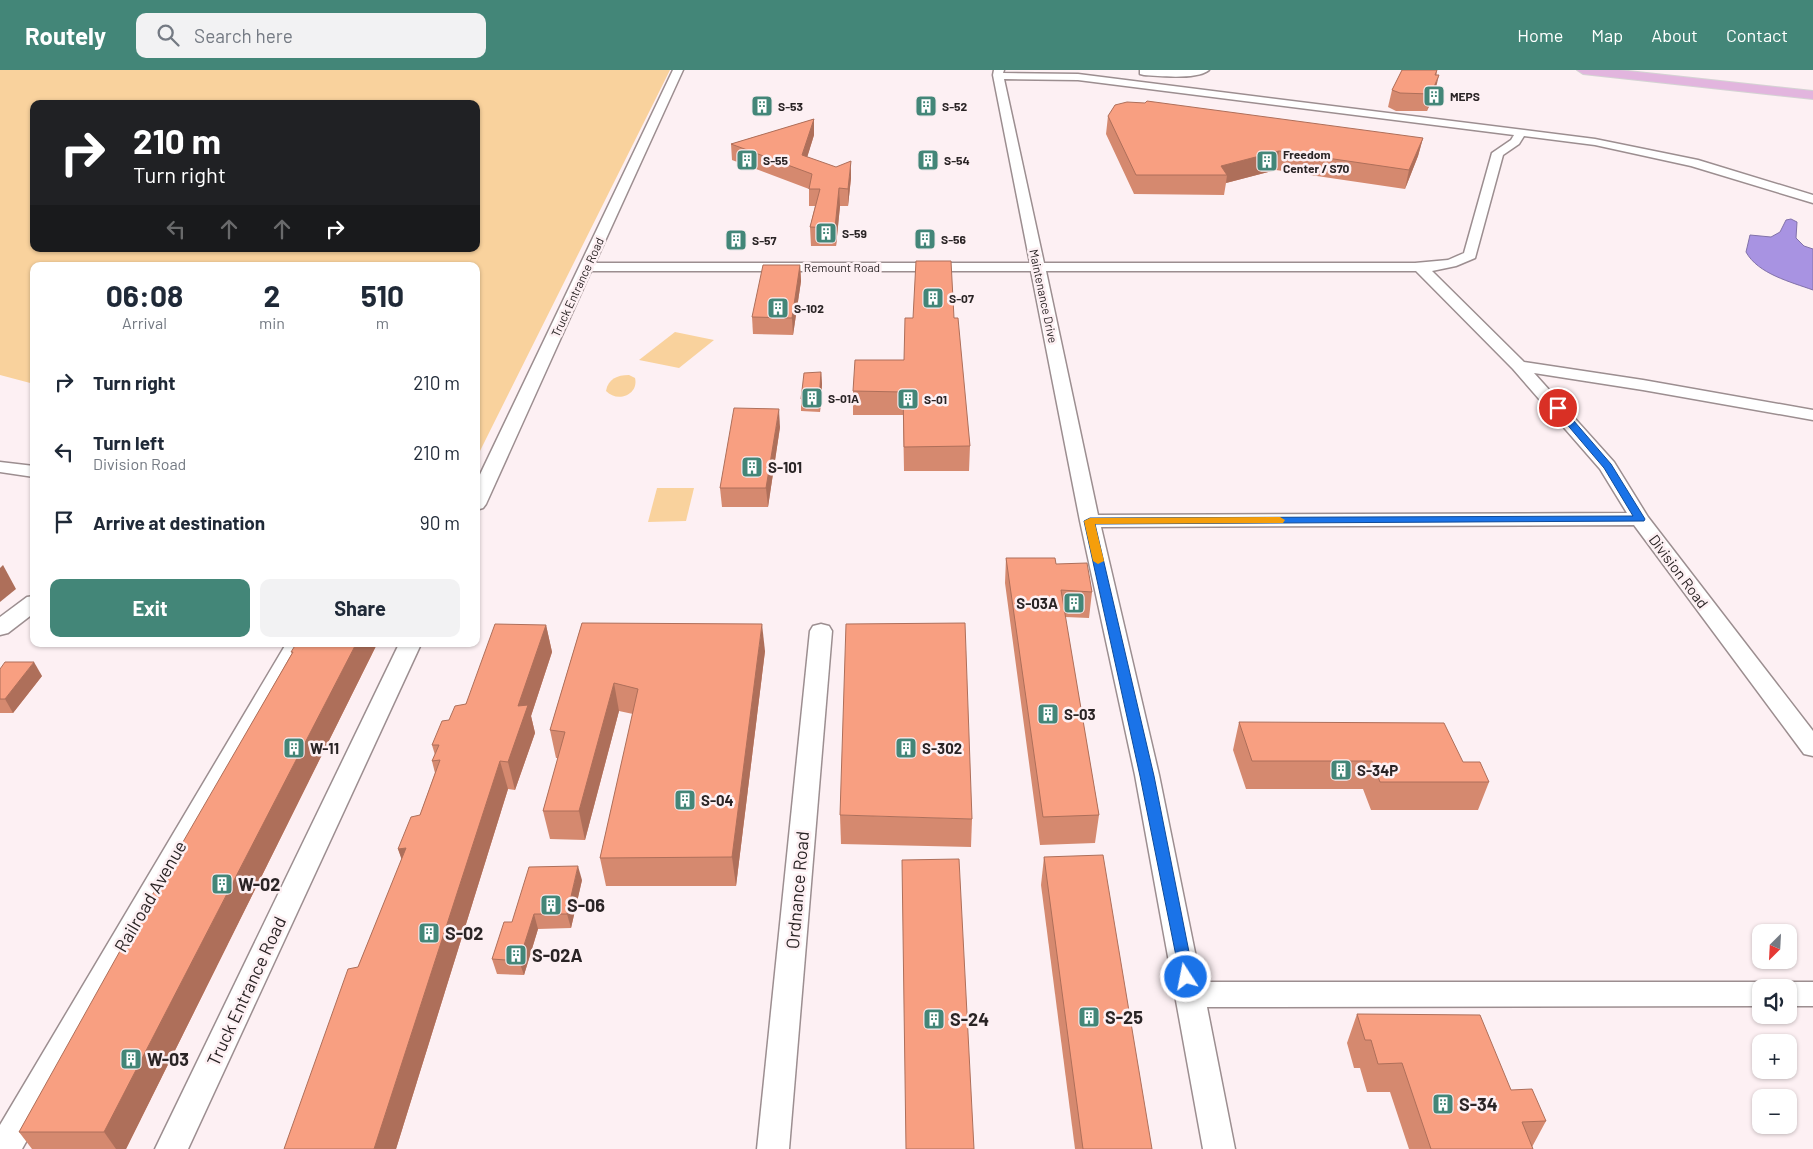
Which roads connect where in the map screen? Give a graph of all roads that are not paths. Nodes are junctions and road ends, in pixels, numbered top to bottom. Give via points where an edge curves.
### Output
1 (678, 70) edge
2 (1136, 70) edge
3 (1204, 70) edge
4 (1583, 70) edge
5 (1623, 70) edge
6 (999, 73) edge
7 (1813, 90) edge
8 (1813, 95) edge
9 (1521, 132) junction
10 (1813, 199) edge
11 (1419, 266) junction
12 (586, 267) junction
13 (1038, 267) junction
14 (1519, 366) junction
15 (1813, 415) edge
16 (0, 467) edge
17 (30, 471) edge
18 (480, 495) edge
19 (1640, 519) junction
20 (1090, 521) junction
21 (30, 605) edge
22 (0, 628) edge
23 (821, 631) dead end
24 (294, 647) edge
25 (409, 647) edge
26 (1813, 748) edge
27 (1752, 994) edge
28 (1797, 994) edge
29 (1813, 994) edge
30 (1190, 995) junction
31 (4, 1149) edge
32 (171, 1149) edge
33 (773, 1149) edge
34 (1219, 1149) edge

1 - 12 street, Truck Entrance Road
2 - 3 street via 1170,74
4 - 8 main road
5 - 7 main road
6 - 9 street via 1078,77
6 - 13 street, Maintenance Drive
9 - 10 street via 1616,145 1680,159
9 - 11 street, Remount Road via 1515,142 1498,154 1470,255 1462,261
11 - 13 street, Remount Road
11 - 14 street, Division Road
12 - 13 street, Remount Road
12 - 18 street, Truck Entrance Road
13 - 20 street, Maintenance Drive
14 - 15 street
14 - 19 street, Division Road via 1608,466
16 - 17 street
19 - 20 street
19 - 26 street, Division Road
20 - 30 street, Maintenance Drive via 1147,776
21 - 22 street
23 - 33 street, Ordnance Road
24 - 31 street, Railroad Avenue
25 - 32 street, Truck Entrance Road
27 - 30 street
28 - 29 street
30 - 34 street, Maintenance Drive

